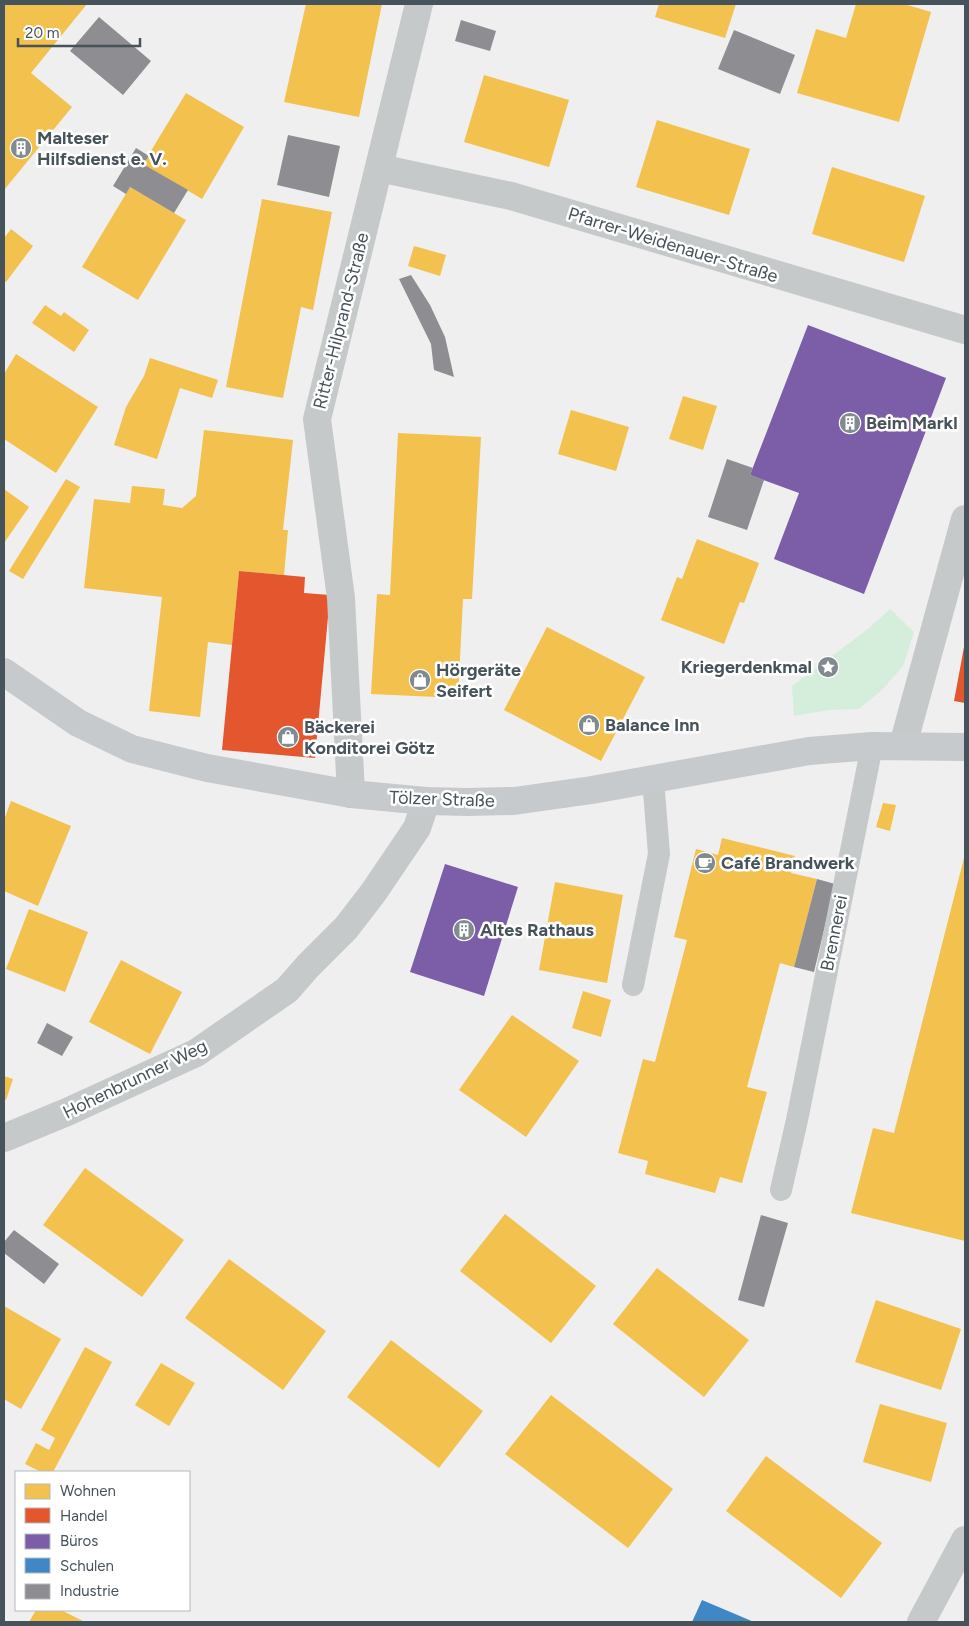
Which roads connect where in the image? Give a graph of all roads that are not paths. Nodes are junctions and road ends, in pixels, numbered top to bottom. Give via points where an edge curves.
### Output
1 (419, 4) edge
2 (379, 168) junction
3 (965, 330) edge
4 (965, 519) edge
5 (4, 672) edge
6 (903, 745) junction
7 (872, 746) junction
8 (965, 747) edge
9 (653, 779) junction
10 (351, 794) junction
11 (426, 801) junction
12 (632, 985) dead end
13 (4, 1138) edge
14 (781, 1190) dead end
15 (965, 1540) edge
16 (921, 1622) edge

1 - 2 street, Ritter-Hilprand-Straße
2 - 3 street, Pfarrer-Weidenauer-Straße via 511,196
2 - 10 street, Ritter-Hilprand-Straße via 317,419 341,598
4 - 6 street
5 - 10 main road, Tölzer Straße via 78,723 132,749 207,768
6 - 7 main road, Tölzer Straße
6 - 8 main road, Tölzer Straße
7 - 9 main road, Tölzer Straße via 809,751
7 - 14 lane, Brennerei
9 - 11 main road, Tölzer Straße via 514,801
9 - 12 lane via 659,854
10 - 11 main road, Tölzer Straße
11 - 13 street, Hohenbrunner Weg via 417,828 373,893 346,928 286,990 196,1053
15 - 16 street

